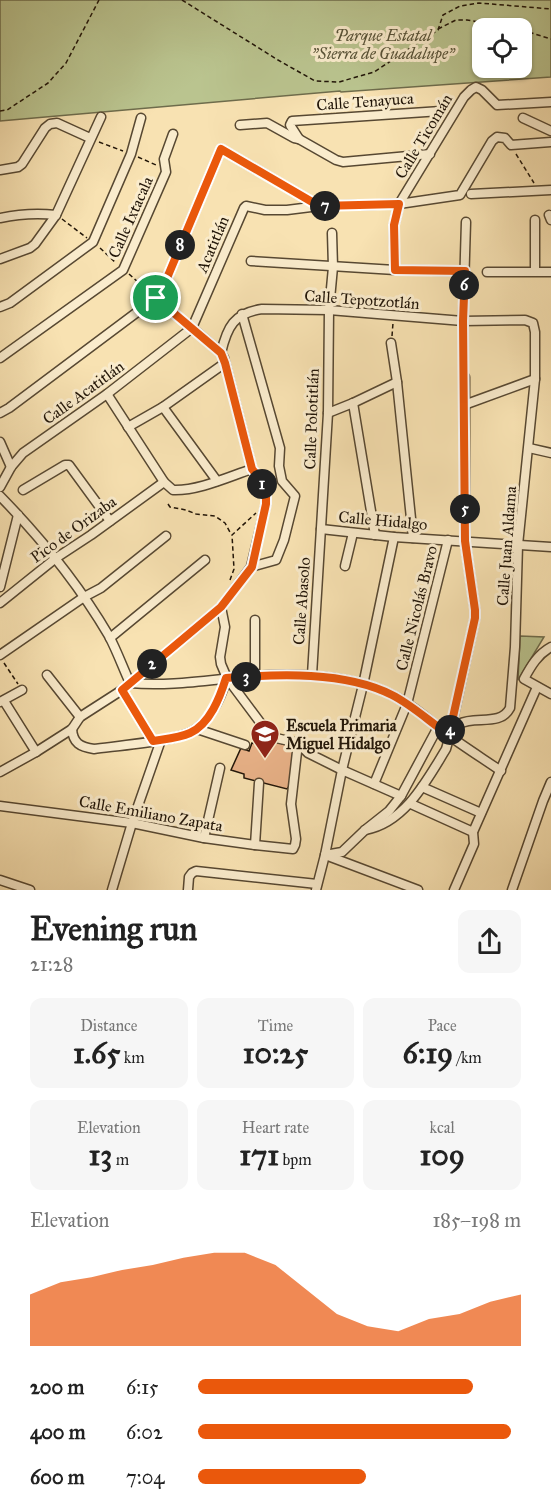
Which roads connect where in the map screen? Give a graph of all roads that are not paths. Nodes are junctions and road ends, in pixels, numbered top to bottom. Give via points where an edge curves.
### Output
1 (551, 102) edge
2 (441, 111) dead end
3 (100, 117) dead end
4 (141, 118) dead end
5 (523, 118) dead end
6 (240, 125) dead end
7 (551, 131) edge
8 (173, 134) dead end
9 (90, 138) junction
10 (299, 139) junction
11 (551, 142) edge
12 (430, 154) junction
13 (0, 170) edge
14 (551, 190) edge
15 (471, 194) dead end
16 (399, 204) junction
17 (319, 206) junction
18 (56, 215) junction
19 (0, 218) edge
20 (535, 220) dead end
21 (466, 222) dead end
22 (332, 233) dead end
23 (0, 259) edge
24 (251, 261) dead end
25 (333, 267) junction
26 (395, 270) junction
27 (465, 271) junction
28 (535, 271) junction
29 (487, 272) dead end
30 (551, 272) edge
31 (0, 307) edge
32 (329, 310) junction
33 (242, 314) junction
34 (525, 320) joint
35 (463, 321) junction
36 (192, 328) junction
37 (391, 343) road end
38 (221, 353) junction
39 (0, 358) edge
40 (225, 363) junction
41 (465, 377) road end
42 (535, 379) junction
43 (397, 382) junction
44 (107, 394) junction
45 (353, 403) junction
46 (464, 405) junction
47 (163, 406) junction
48 (0, 413) edge
49 (328, 413) junction
50 (128, 427) junction
51 (0, 443) edge
52 (529, 448) junction
53 (551, 453) edge
54 (11, 467) junction
55 (252, 469) junction
56 (217, 481) junction
57 (164, 482) junction
58 (0, 487) edge
59 (23, 490) dead end
60 (0, 496) edge
61 (18, 515) junction
62 (110, 521) junction
63 (321, 529) junction
64 (353, 533) junction
65 (375, 535) junction
66 (165, 536) dead end
67 (394, 537) junction
68 (413, 538) junction
69 (448, 540) junction
70 (465, 541) junction
71 (518, 545) junction
72 (551, 547) edge
73 (56, 558) junction
74 (206, 560) dead end
75 (345, 566) dead end
76 (252, 567) junction
77 (0, 587) edge
78 (84, 597) junction
79 (0, 603) edge
80 (221, 607) junction
81 (255, 620) dead end
82 (110, 638) junction
83 (551, 647) edge
84 (0, 656) edge
85 (47, 675) dead end
86 (312, 675) junction
87 (255, 676) junction
88 (226, 678) junction
89 (130, 683) junction
90 (363, 685) junction
91 (537, 687) junction
92 (22, 690) road end
93 (122, 690) junction
94 (551, 694) edge
95 (2, 702) edge
96 (407, 704) junction
97 (80, 717) junction
98 (438, 727) junction
99 (72, 729) junction
100 (197, 729) junction
101 (449, 735) junction
102 (157, 740) junction
103 (298, 743) junction
104 (245, 745) dead end
105 (36, 752) junction
106 (220, 768) dead end
107 (342, 770) junction
108 (501, 771) junction
109 (0, 772) edge
110 (551, 782) edge
111 (259, 783) dead end
112 (374, 784) junction
113 (422, 787) junction
114 (401, 796) junction
115 (411, 804) junction
116 (0, 806) edge
117 (481, 813) junction
118 (132, 823) junction
119 (365, 830) junction
120 (473, 832) junction
121 (204, 838) junction
122 (255, 845) junction
123 (325, 855) junction
124 (0, 880) edge
125 (316, 887) edge
126 (455, 887) edge
127 (30, 890) edge
128 (112, 890) edge
129 (188, 890) edge
130 (418, 890) edge
131 (512, 890) edge

1 - 12 street, Calle Ticomán via 496,105 477,87 464,97
2 - 10 street, Calle Tenayuca via 292,121 290,125
3 - 9 street
4 - 31 street via 131,154 93,242
5 - 7 street
6 - 10 street via 267,123
8 - 39 street, Calle Ixtacala via 164,159 166,171 123,270
9 - 13 street via 52,123 22,164
9 - 18 street
10 - 12 street via 343,162
11 - 16 street via 511,145 503,136 497,137 460,195
12 - 16 street, Calle Ticomán
14 - 15 street
16 - 17 street
16 - 26 street via 394,225
17 - 36 street, Acatitlán via 276,210 246,206
17 - 48 street via 221,149 156,298
18 - 19 street
18 - 23 street via 30,248
20 - 28 street
21 - 27 street
22 - 25 street, Calle Polotitlán
24 - 25 street
25 - 26 street
25 - 32 street, Calle Polotitlán
26 - 27 street
27 - 35 street
28 - 29 street
28 - 30 street
32 - 33 street, Calle Tepotzotlán via 262,309
32 - 35 street, Calle Tepotzotlán
32 - 49 street, Calle Polotitlán
33 - 38 street via 228,330
33 - 76 street via 280,448 282,481 295,496 276,560
34 - 35 street, Calle Tepotzotlán
34 - 42 street, Calle Juan Aldama via 534,327
36 - 38 street
36 - 44 street, Calle Acatitlán
37 - 43 street
38 - 40 street
40 - 47 street
40 - 55 street
41 - 46 street
42 - 46 street
42 - 52 street, Calle Juan Aldama
43 - 45 street
43 - 68 street
44 - 50 street
44 - 54 street, Calle Acatitlán via 23,453
45 - 49 street
45 - 65 street
46 - 70 street
47 - 50 street
47 - 56 street
49 - 63 street, Calle Polotitlán
50 - 57 street
51 - 54 street
52 - 53 street
52 - 71 street, Calle Juan Aldama
54 - 58 street, Calle Acatitlán
55 - 56 street
55 - 76 street via 264,488 266,504
56 - 57 street via 183,490 170,488
57 - 62 street, Pico de Orizaba
59 - 62 street via 67,464
60 - 61 street
61 - 73 street
61 - 77 street
62 - 73 street, Pico de Orizaba
63 - 64 street, Calle Hidalgo
63 - 86 street, Calle Abasolo
64 - 65 street, Calle Hidalgo
64 - 75 street
65 - 67 street, Calle Hidalgo
66 - 78 street via 101,588
67 - 68 street, Calle Hidalgo
67 - 90 street
68 - 69 street, Calle Hidalgo
69 - 70 street, Calle Hidalgo
69 - 96 street, Calle Nicolás Bravo
70 - 71 street, Calle Hidalgo
70 - 101 street via 475,618
71 - 72 street, Calle Hidalgo
71 - 101 street, Calle Juan Aldama via 510,708 499,718 466,721
73 - 78 street
73 - 79 street, Pico de Orizaba
74 - 82 street
76 - 80 street
78 - 82 street
78 - 84 street
80 - 88 street via 225,627 220,661
80 - 89 street
81 - 87 street
82 - 89 street
83 - 91 street via 542,653 524,679
85 - 97 street
86 - 87 street
86 - 90 street
87 - 88 street
88 - 89 street
88 - 100 street via 213,709
88 - 103 street via 268,733
89 - 93 street
90 - 96 street
90 - 107 street
91 - 94 street
91 - 108 street
92 - 95 street
93 - 97 street
93 - 102 street
95 - 105 street
96 - 98 street
96 - 112 street, Calle Nicolás Bravo
97 - 99 street
98 - 101 street
98 - 114 street
99 - 102 street via 76,744 94,749
99 - 105 street
100 - 102 street
100 - 104 street
101 - 108 street
101 - 113 street via 446,749
102 - 118 street
103 - 107 street via 308,753
103 - 122 street, Calle Emiliano Zapata via 291,804 295,845 292,849
105 - 109 street
106 - 121 street
107 - 112 street
107 - 123 street
108 - 117 street
110 - 131 street
111 - 122 street
112 - 114 street
113 - 115 street
113 - 117 street
114 - 119 street
115 - 119 street via 381,825
115 - 120 street
116 - 118 street, Calle Emiliano Zapata
117 - 120 street
118 - 121 street, Calle Emiliano Zapata
118 - 128 street
119 - 123 street via 342,852
120 - 126 street via 474,844
121 - 122 street, Calle Emiliano Zapata
123 - 125 street
123 - 130 street
124 - 127 street
125 - 129 street via 196,872 189,877

